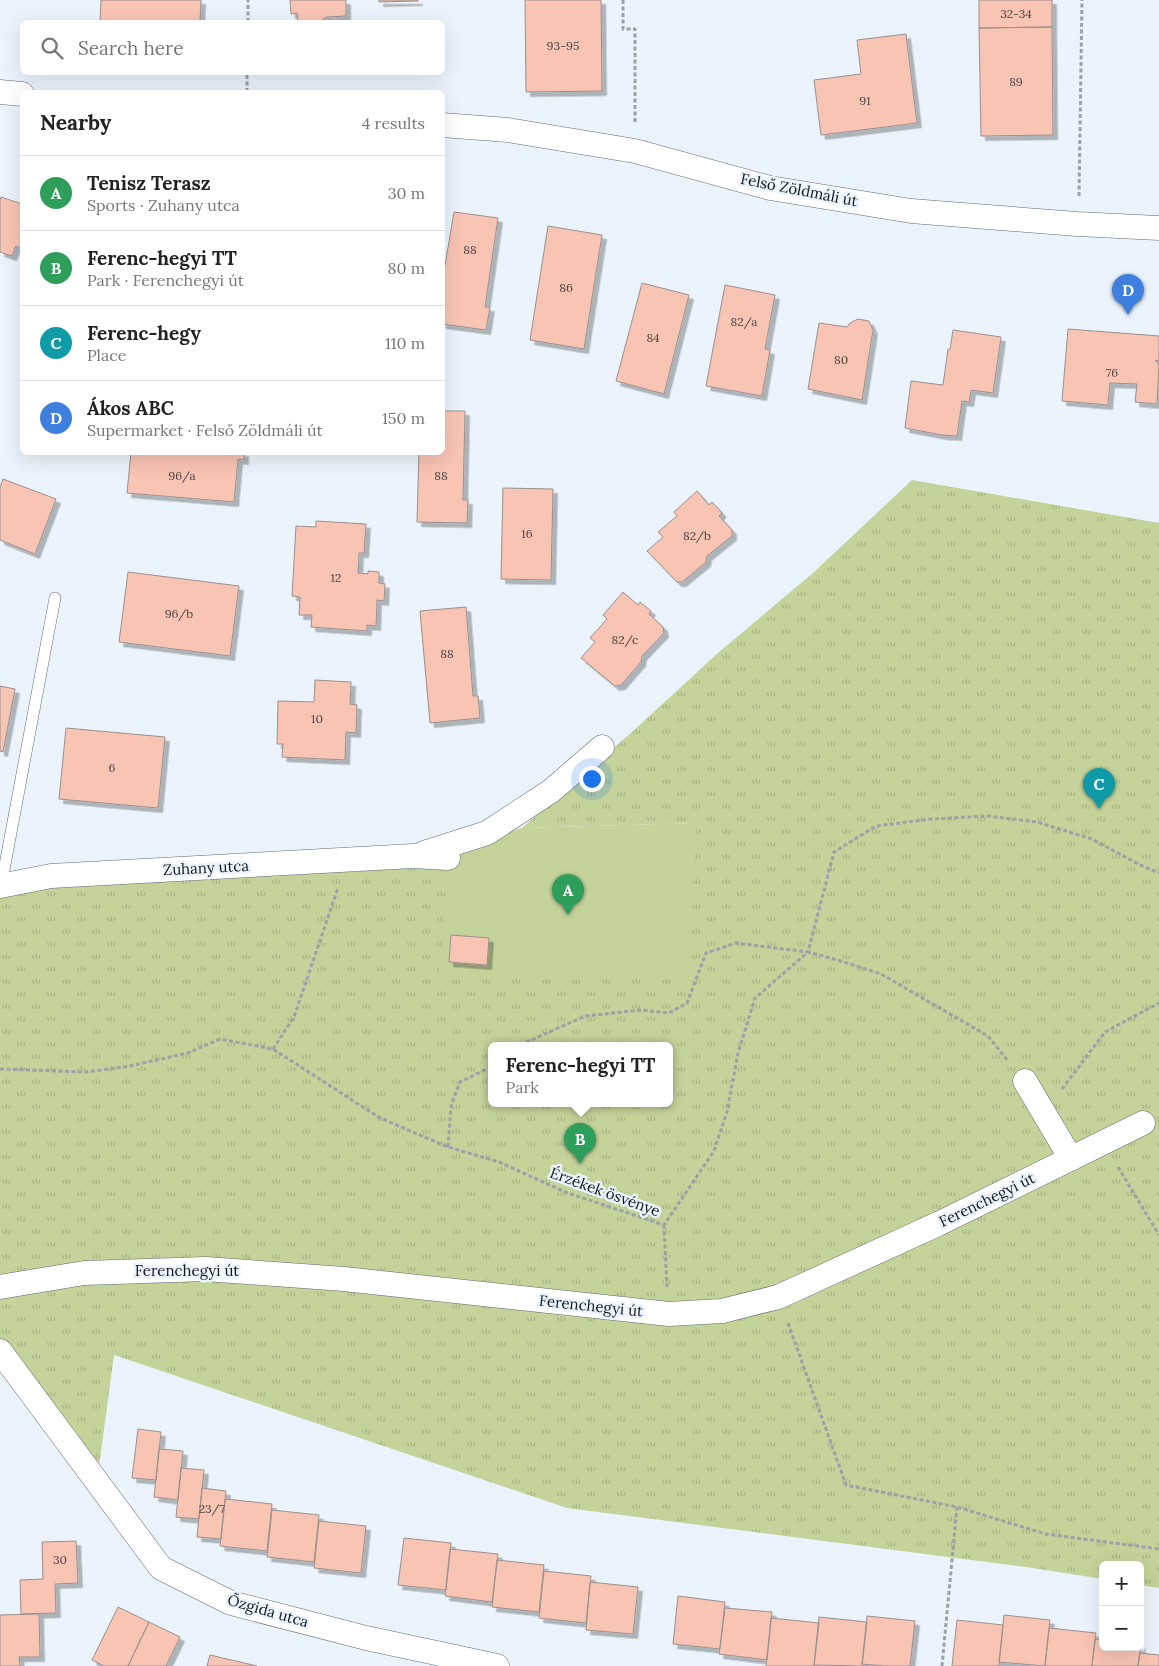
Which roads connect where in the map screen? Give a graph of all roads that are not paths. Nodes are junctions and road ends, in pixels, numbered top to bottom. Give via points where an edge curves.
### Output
1 (0, 92) edge
2 (20, 94) edge
3 (445, 125) edge
4 (1159, 228) edge
5 (54, 598) dead end
6 (602, 747) dead end
7 (413, 856) junction
8 (448, 858) dead end
9 (1, 886) edge
10 (1024, 1081) road end
11 (1143, 1124) dead end
12 (1071, 1159) junction
13 (0, 1287) edge
14 (0, 1351) edge
15 (498, 1666) edge

1 - 2 street
3 - 4 street, Felső Zöldmáli út via 508,130 635,151 770,188 911,211
5 - 9 lane
6 - 7 street, Zuhany utca via 551,790 487,833
7 - 8 street, Zuhany utca
7 - 9 street, Zuhany utca via 52,876
10 - 12 street
11 - 12 street, Ferenchegyi út
12 - 13 street, Ferenchegyi út via 778,1297 722,1311 669,1314 344,1279 206,1269 84,1273
14 - 15 street, Őzgida utca via 161,1568 232,1603 366,1638

